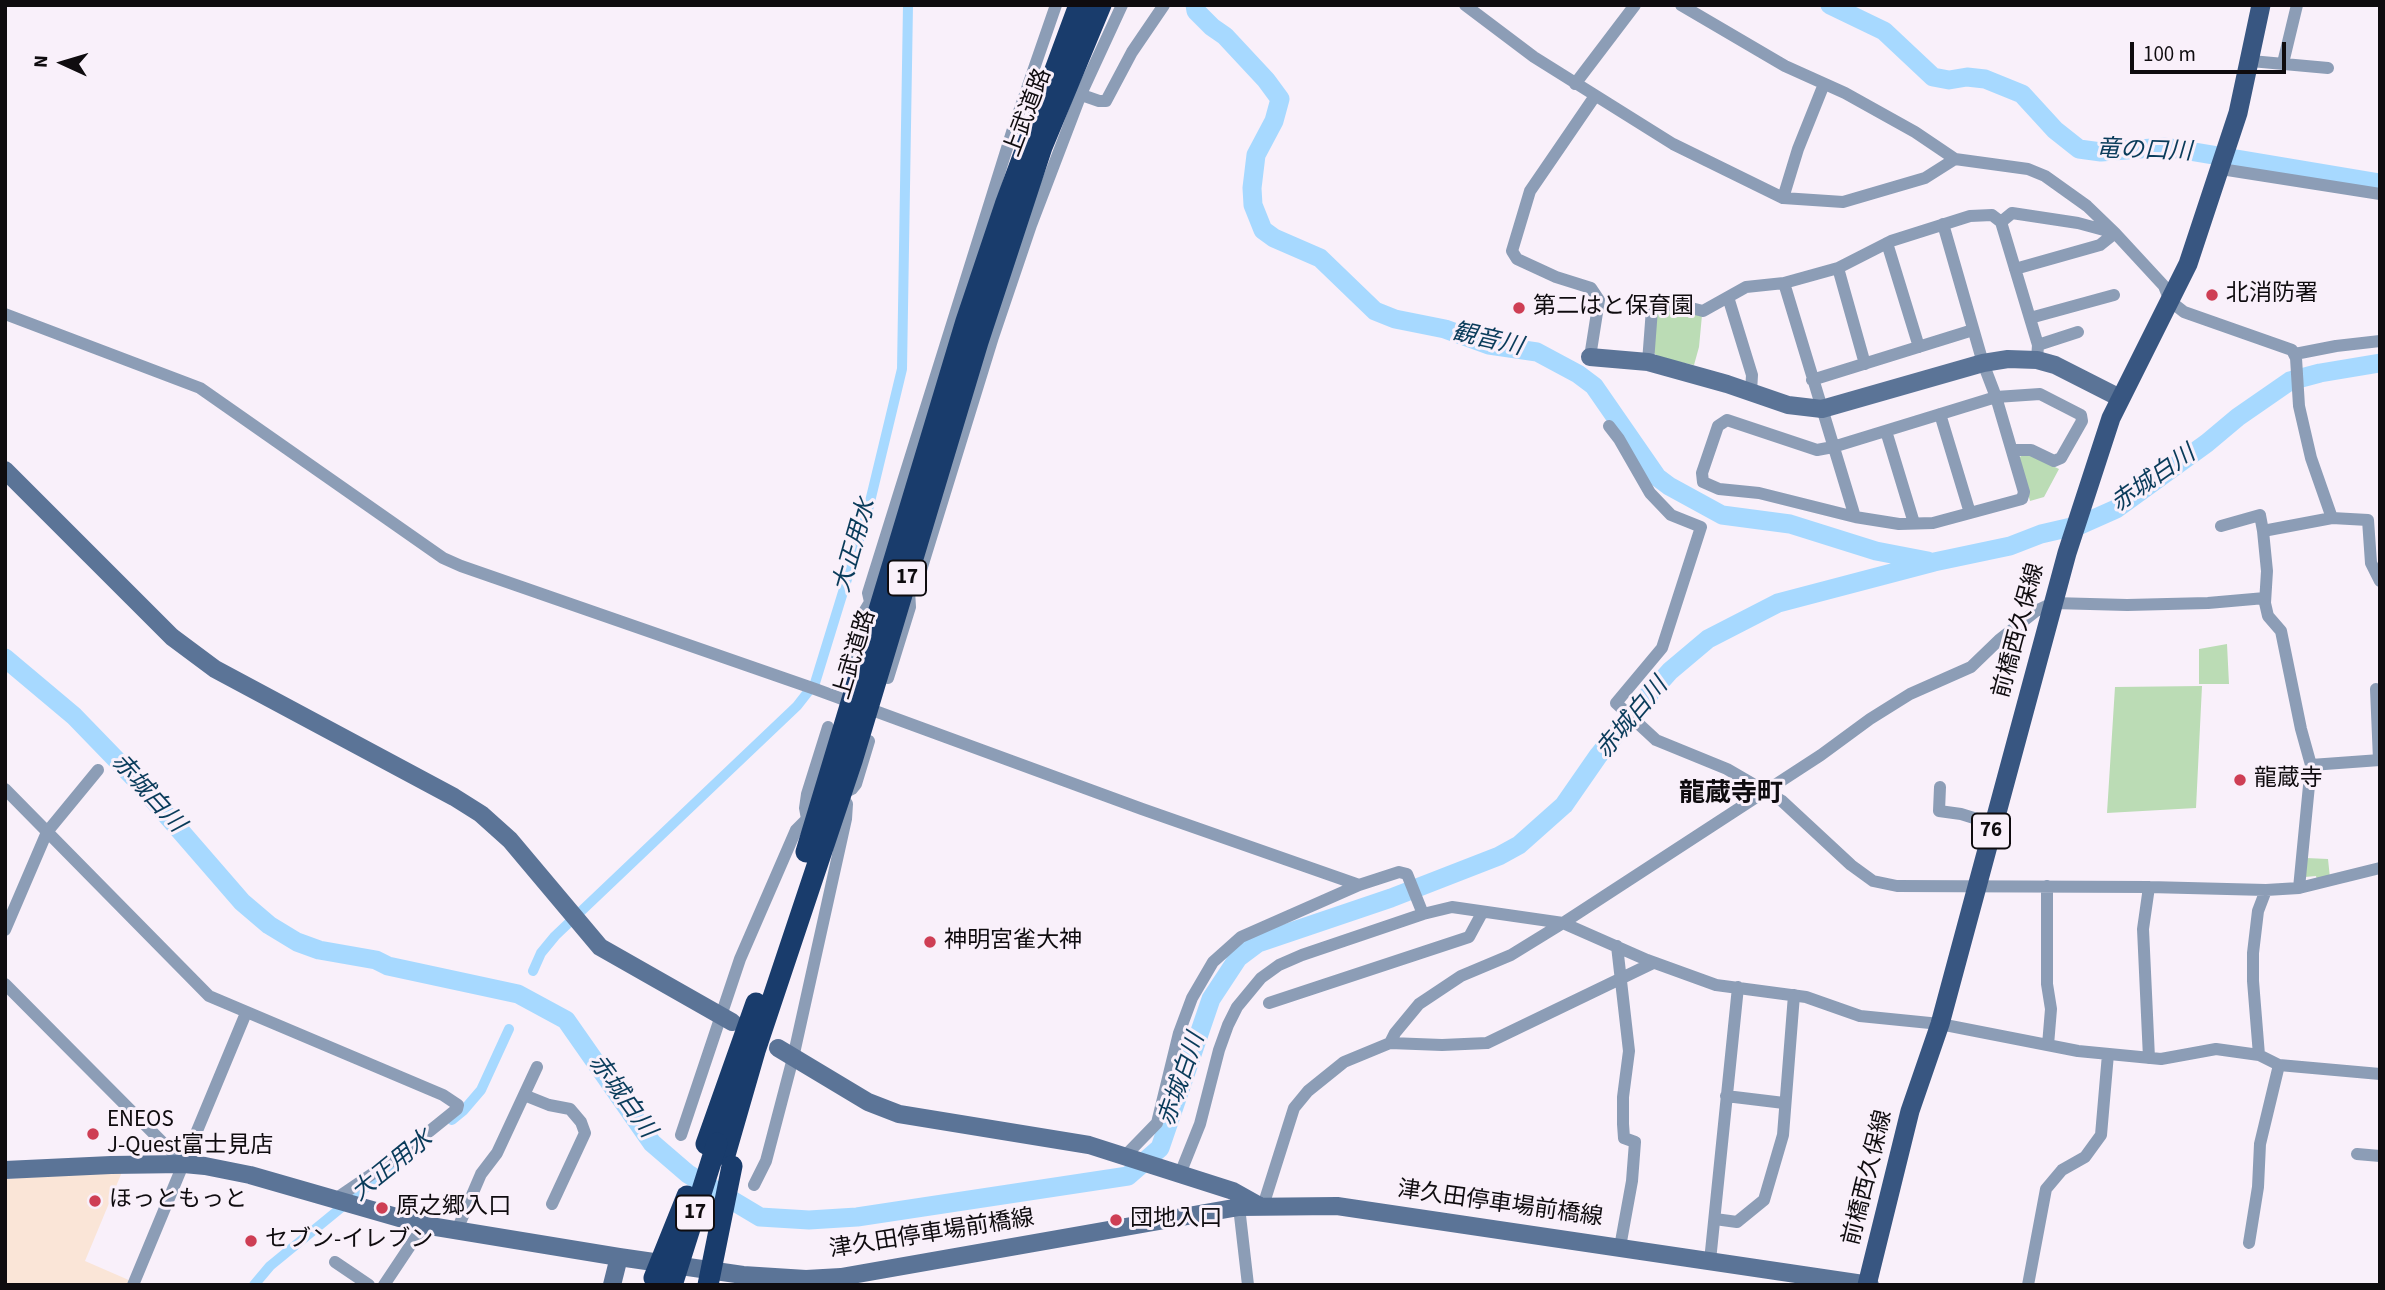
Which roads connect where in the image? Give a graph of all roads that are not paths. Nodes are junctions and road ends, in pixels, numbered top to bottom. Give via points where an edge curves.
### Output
1 (1056, 5) edge
2 (1079, 5) edge
3 (1101, 5) edge
4 (1122, 5) edge
5 (1164, 5) edge
6 (1465, 5) edge
7 (1635, 5) edge
8 (1681, 5) edge
9 (2261, 5) edge
10 (2297, 5) edge
11 (2251, 61) junction
12 (2283, 63) junction
13 (2328, 68) dead end
14 (1575, 84) junction
15 (1824, 84) junction
16 (1075, 93) junction
17 (1595, 96) junction
18 (1955, 159) junction
19 (2223, 161) junction
20 (2380, 194) edge
21 (1783, 198) junction
22 (2001, 222) junction
23 (1943, 224) junction
24 (2115, 233) junction
25 (1887, 243) junction
26 (1838, 268) junction
27 (2015, 269) junction
28 (1784, 283) junction
29 (2114, 295) dead end
30 (1728, 297) junction
31 (2170, 301) junction
32 (5, 314) edge
33 (2030, 318) junction
34 (1973, 330) junction
35 (2078, 332) dead end
36 (2380, 341) edge
37 (1919, 347) junction
38 (2037, 352) junction
39 (2295, 356) junction
40 (1590, 357) joint
41 (1648, 362) junction
42 (1983, 363) junction
43 (1865, 364) junction
44 (1812, 380) junction
45 (1751, 392) junction
46 (1996, 397) junction
47 (2120, 398) junction
48 (1822, 409) junction
49 (1940, 414) junction
50 (1609, 426) dead end
51 (1886, 431) junction
52 (1833, 447) junction
53 (2012, 450) junction
54 (5, 470) edge
55 (1970, 513) junction
56 (1855, 517) junction
57 (2332, 518) junction
58 (1914, 523) junction
59 (2221, 526) dead end
60 (2263, 531) junction
61 (2380, 581) edge
62 (900, 588) junction
63 (2265, 598) junction
64 (2053, 603) junction
65 (875, 605) junction
66 (847, 665) dead end
67 (888, 677) dead end
68 (2376, 689) dead end
69 (860, 705) junction
70 (828, 727) dead end
71 (869, 741) dead end
72 (2379, 760) edge
73 (2311, 765) junction
74 (98, 770) dead end
75 (1940, 787) dead end
76 (5, 789) edge
77 (833, 792) junction
78 (1763, 792) junction
79 (812, 816) junction
80 (1993, 824) junction
81 (47, 832) junction
82 (2380, 868) edge
83 (1359, 885) junction
84 (1977, 886) junction
85 (2047, 886) junction
86 (2149, 887) junction
87 (2299, 888) junction
88 (2266, 890) junction
89 (1422, 913) junction
90 (1482, 913) junction
91 (1563, 923) junction
92 (5, 930) edge
93 (1617, 946) junction
94 (1653, 962) junction
95 (1623, 978) junction
96 (5, 984) edge
97 (1738, 987) junction
98 (1794, 995) junction
99 (1269, 1003) dead end
100 (246, 1013) junction
101 (726, 1019) junction
102 (1940, 1024) junction
103 (1390, 1043) junction
104 (2048, 1045) junction
105 (778, 1048) dead end
106 (2108, 1054) junction
107 (2259, 1055) junction
108 (793, 1058) junction
109 (2148, 1058) junction
110 (2279, 1065) junction
111 (537, 1067) dead end
112 (2380, 1074) edge
113 (524, 1095) junction
114 (1726, 1096) junction
115 (1784, 1103) junction
116 (681, 1135) dead end
117 (720, 1152) junction
118 (2357, 1154) dead end
119 (1125, 1156) junction
120 (2380, 1156) edge
121 (184, 1164) junction
122 (5, 1170) edge
123 (1176, 1173) junction
124 (754, 1185) dead end
125 (341, 1202) junction
126 (552, 1205) dead end
127 (1239, 1207) junction
128 (1261, 1207) junction
129 (1715, 1219) junction
130 (424, 1225) junction
131 (457, 1230) junction
132 (2249, 1243) dead end
133 (1620, 1247) junction
134 (618, 1257) junction
135 (1710, 1261) junction
136 (335, 1262) dead end
137 (873, 1278) edge
138 (1788, 1279) edge
139 (742, 1280) edge
140 (668, 1283) edge
141 (1868, 1284) edge
142 (133, 1285) edge
143 (369, 1285) edge
144 (384, 1285) edge
145 (612, 1285) edge
146 (708, 1285) edge
147 (1248, 1285) edge
148 (2028, 1285) edge

1 - 65 street via 1035,82 931,384 868,593
2 - 62 highway, 上武道路 / 17 via 970,308 925,456
3 - 62 highway, 上武道路 / 17 via 1042,147
4 - 16 street
5 - 16 street via 1106,101
6 - 14 street
7 - 14 street
8 - 15 street
9 - 11 main road, 前橋西久保線 / 76
10 - 12 street
11 - 12 street
11 - 19 main road, 前橋西久保線 / 76
12 - 13 street
14 - 17 street
15 - 18 street via 1915,132
15 - 21 street
16 - 62 street via 918,580 915,586
17 - 21 street via 1672,144
17 - 40 street via 1531,191 1512,251 1517,259 1591,288 1599,300
18 - 21 street via 1925,178 1843,202
18 - 24 street via 2028,169 2045,176
19 - 20 street
19 - 31 main road, 前橋西久保線 / 76 via 2188,264
22 - 23 street via 1992,215
22 - 24 street via 2012,213
22 - 27 street
23 - 25 street
23 - 34 street
24 - 27 street via 2100,245
24 - 31 street via 2164,286
25 - 26 street
25 - 37 street
26 - 28 street
26 - 43 street
27 - 33 street
28 - 30 street via 1746,287
28 - 44 street
29 - 33 street
30 - 41 street via 1703,311 1679,305 1652,309
30 - 45 street via 1752,375
31 - 39 street via 2184,312 2292,350
31 - 47 main road, 前橋西久保線 / 76
32 - 69 street via 200,388 443,558
33 - 38 street
34 - 37 street
34 - 42 street
35 - 38 street
36 - 39 street
37 - 43 street
38 - 42 street
38 - 47 street
39 - 57 street via 2299,406
40 - 41 street
41 - 45 street
42 - 46 street
42 - 48 street
43 - 44 street
44 - 48 street
45 - 48 street via 1788,405
46 - 49 street
46 - 53 street
46 - 53 street via 2040,394 2081,415 2061,458 2054,461 2031,450
47 - 64 main road, 前橋西久保線 / 76
48 - 52 street
49 - 51 street
49 - 55 street
50 - 78 street via 1650,493 1671,515 1701,527 1662,648 1616,704 1656,740 1727,769
51 - 52 street
51 - 58 street
52 - 56 street
52 - 56 street via 1817,450 1727,420 1718,426 1703,482
53 - 55 street via 2022,499
54 - 101 street via 172,637 215,669 481,814 510,840 600,947
55 - 58 street
56 - 58 street
57 - 60 street
57 - 61 street via 2368,520 2371,564
59 - 60 street via 2260,515
60 - 63 street
62 - 65 highway, 上武道路 / 17
62 - 67 street via 910,607
62 - 69 highway, 上武道路 / 17
63 - 64 street via 2127,605
63 - 73 street via 2268,615 2281,632
64 - 78 street via 2008,632 1971,667 1910,694
64 - 80 main road, 前橋西久保線 / 76
65 - 66 street via 861,617
65 - 69 highway, 上武道路 / 17
68 - 72 street
69 - 77 highway, 上武道路 / 17
69 - 83 street
70 - 79 street via 807,794
71 - 77 street via 854,787
72 - 73 street
73 - 87 street
74 - 81 street
75 - 80 street via 1940,811
76 - 81 street
77 - 79 highway, 上武道路 / 17
77 - 108 street via 847,804 846,819
77 - 117 highway, 上武道路 / 17
78 - 84 street via 1782,801 1873,881 1897,886
78 - 91 street
79 - 101 street via 796,830 740,959
79 - 117 highway, 上武道路 / 17
80 - 84 main road, 前橋西久保線 / 76
81 - 92 street
81 - 100 street via 209,996
82 - 87 street
83 - 89 street via 1399,872 1407,874
83 - 119 street via 1241,937 1213,962 1179,1032 1157,1123
84 - 85 street
84 - 102 main road, 前橋西久保線 / 76
85 - 86 street
85 - 104 street
86 - 88 street
86 - 109 street via 2143,929
87 - 88 street
88 - 107 street via 2258,911 2253,953
89 - 90 street via 1452,907
89 - 123 street via 1302,955 1261,978 1228,1025 1200,1124
90 - 91 street
90 - 99 street via 1469,937
91 - 93 street
91 - 103 street via 1511,955 1461,976 1419,1004
93 - 94 street
93 - 95 street
94 - 95 street
94 - 97 street via 1716,985
95 - 103 street via 1487,1042
95 - 133 street via 1629,1051 1624,1138 1635,1142
96 - 121 street
97 - 98 street
97 - 114 street
98 - 102 street via 1860,1016
98 - 115 street
100 - 121 street
100 - 125 street via 458,1105
101 - 116 street
102 - 104 street
102 - 141 main road, 前橋西久保線 / 76 via 1910,1111
103 - 128 street via 1344,1062 1294,1108
104 - 106 street
105 - 108 street
106 - 109 street
106 - 148 street via 2101,1135 2085,1157 2062,1170 2046,1189
107 - 109 street via 2216,1049
107 - 110 street
108 - 119 street via 899,1114 1089,1145
108 - 124 street via 766,1161
110 - 112 street
110 - 132 street via 2260,1144
111 - 113 street
113 - 126 street via 570,1109 582,1122 584,1133
113 - 131 street
114 - 115 street
114 - 129 street
115 - 129 street via 1783,1135 1764,1200 1737,1222
117 - 140 highway, 上武道路 / 17, bridge
117 - 146 highway, 17, bridge
118 - 120 street
119 - 123 street
121 - 122 street, 津久田停車場前橋線
121 - 125 street, 津久田停車場前橋線 via 250,1175
121 - 142 street
123 - 128 street via 1233,1191
125 - 130 street, 津久田停車場前橋線
127 - 128 street, 津久田停車場前橋線
127 - 137 street, 津久田停車場前橋線
127 - 147 street
128 - 133 street, 津久田停車場前橋線 via 1337,1206
129 - 135 street
130 - 131 street, 津久田停車場前橋線
130 - 144 street
131 - 134 street, 津久田停車場前橋線
133 - 135 street, 津久田停車場前橋線
134 - 139 street, 津久田停車場前橋線
134 - 145 street
135 - 138 street, 津久田停車場前橋線
136 - 143 street
137 - 139 street, 津久田停車場前橋線
138 - 141 street, 津久田停車場前橋線

